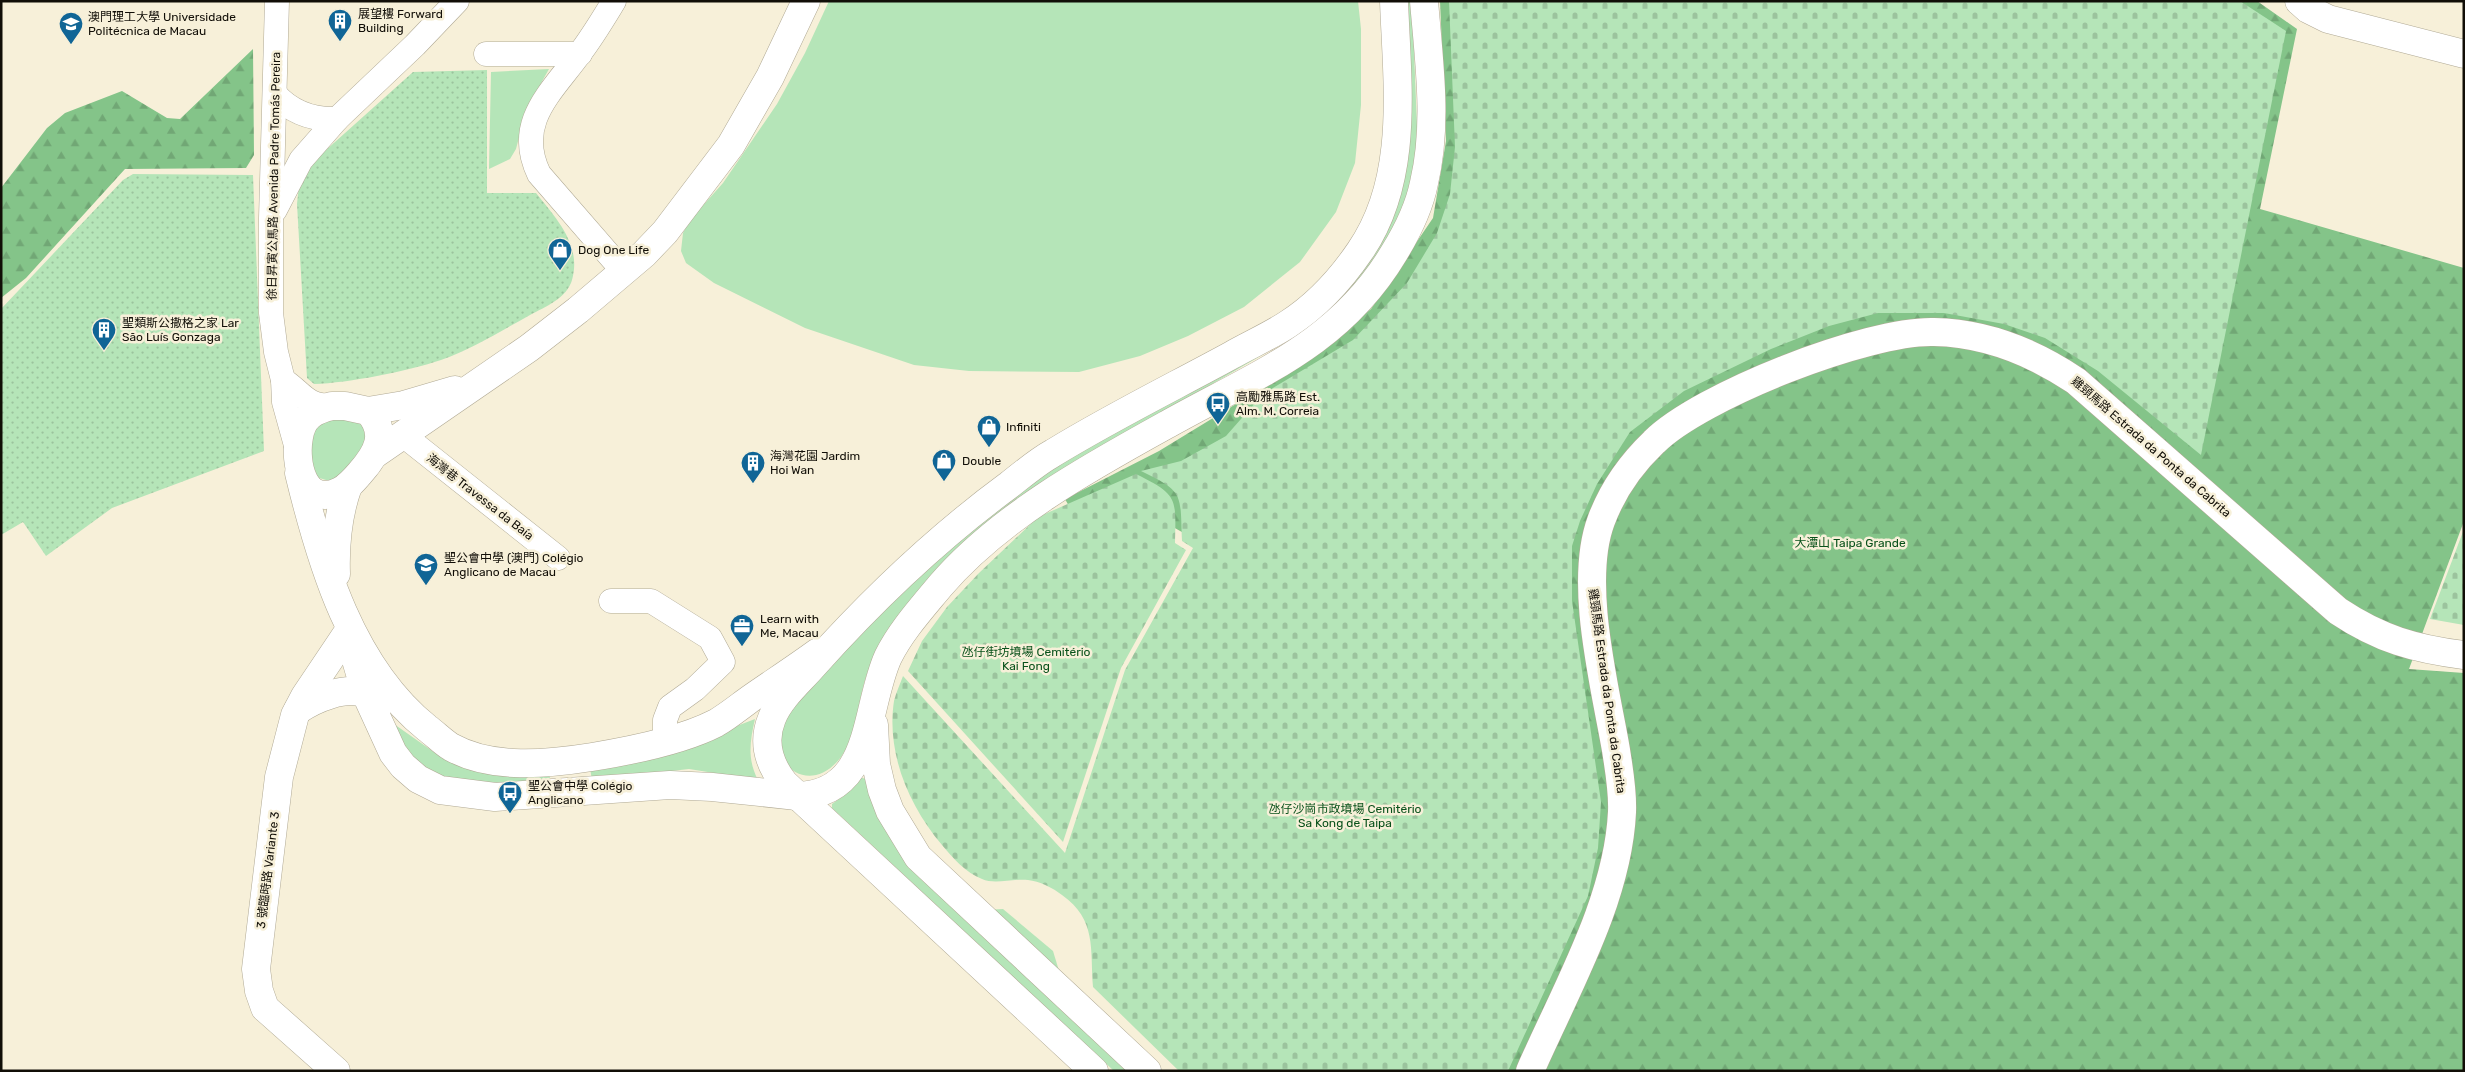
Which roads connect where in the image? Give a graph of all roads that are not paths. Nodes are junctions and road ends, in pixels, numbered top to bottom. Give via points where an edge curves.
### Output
1 (277, 1) edge
2 (457, 1) edge
3 (614, 1) edge
4 (806, 1) edge
5 (1394, 1) edge
6 (1424, 1) edge
7 (2299, 1) edge
8 (486, 54) dead end
9 (580, 54) junction
10 (2464, 54) edge
11 (274, 94) junction
12 (337, 119) junction
13 (271, 218) junction
14 (624, 272) junction
15 (283, 380) junction
16 (475, 384) junction
17 (332, 406) junction
18 (368, 411) junction
19 (403, 435) junction
20 (375, 454) junction
21 (298, 461) junction
22 (348, 486) junction
23 (558, 558) dead end
24 (337, 595) junction
25 (611, 601) dead end
26 (350, 629) junction
27 (836, 640) junction
28 (2464, 656) edge
29 (366, 694) junction
30 (875, 699) junction
31 (298, 710) junction
32 (665, 741) junction
33 (451, 747) junction
34 (556, 762) junction
35 (565, 793) junction
36 (797, 796) junction
37 (336, 1071) edge
38 (1094, 1071) edge
39 (1147, 1071) edge
40 (1530, 1071) edge

1 - 11 street, 徐日昇寅公馬路 Avenida Padre Tomás Pereira
2 - 12 street via 416,45
3 - 9 street
4 - 14 street via 770,78 731,145 665,232
5 - 27 street via 1398,108 1394,166 1381,210 1362,249 1333,287 1289,324 1051,454 982,504 916,560
6 - 30 street via 1431,114 1430,149 1424,183 1401,241 1367,294 1339,323 1302,351 1047,494 994,535 945,580 913,618 887,660
7 - 10 street via 2328,19
8 - 9 street
9 - 14 street via 536,114 531,130 532,159 540,174
11 - 12 street via 284,104 305,114 322,120
11 - 13 street, 徐日昇寅公馬路 Avenida Padre Tomás Pereira
12 - 13 street via 301,160
13 - 15 street, 徐日昇寅公馬路 Avenida Padre Tomás Pereira via 271,313
14 - 16 street via 529,348
15 - 17 street via 307,401
15 - 21 street, 徐日昇寅公馬路 Avenida Padre Tomás Pereira via 284,402
16 - 18 street via 404,405
16 - 19 street
17 - 18 street
17 - 21 street via 320,408 304,421
18 - 20 street via 380,430
19 - 20 street
19 - 23 street, 海灣巷 Travessa da Baía
20 - 22 street
21 - 22 street via 314,492 325,495
21 - 24 street, 徐日昇寅公馬路 Avenida Padre Tomás Pereira via 315,533
22 - 24 street, 徐日昇寅公馬路 Avenida Padre Tomás Pereira via 341,505 338,531
24 - 26 street, 徐日昇寅公馬路 Avenida Padre Tomás Pereira
25 - 32 street via 651,601 710,638 723,662 695,689 670,706 665,720
26 - 29 street, 徐日昇寅公馬路 Avenida Padre Tomás Pereira via 356,666
26 - 31 street, 3 號臨時路 Variante 3
26 - 33 street, 徐日昇寅公馬路 Avenida Padre Tomás Pereira via 393,696
27 - 32 street, 徐日昇寅公馬路 Avenida Padre Tomás Pereira via 715,723
27 - 36 street via 785,698 772,718 768,755 773,770
28 - 40 street, 雞頸馬路 Estrada da Ponta da Cabrita via 2416,648 2387,639 2338,611 2076,381 2052,365 1994,340 1931,332 1871,340 1829,353 1750,386 1695,412 1655,440 1623,478 1600,523 1592,577 1594,610 1620,779 1620,834 1605,899
29 - 31 street via 350,691 313,701
29 - 33 street via 406,724
29 - 35 street, 徐日昇寅公馬路 Avenida Padre Tomás Pereira via 385,738 403,766 418,779 440,790 484,797
30 - 36 street, 徐日昇寅公馬路 Avenida Padre Tomás Pereira via 852,769 831,789 814,796
30 - 39 street via 873,738 882,790 890,811 918,857
31 - 37 street, 3 號臨時路 Variante 3 via 279,777 256,969 265,1008
32 - 34 street, 徐日昇寅公馬路 Avenida Padre Tomás Pereira via 618,753
33 - 34 street, 徐日昇寅公馬路 Avenida Padre Tomás Pereira via 490,760
34 - 35 street via 571,774 571,788
35 - 36 street, 徐日昇寅公馬路 Avenida Padre Tomás Pereira via 670,785
36 - 38 street

